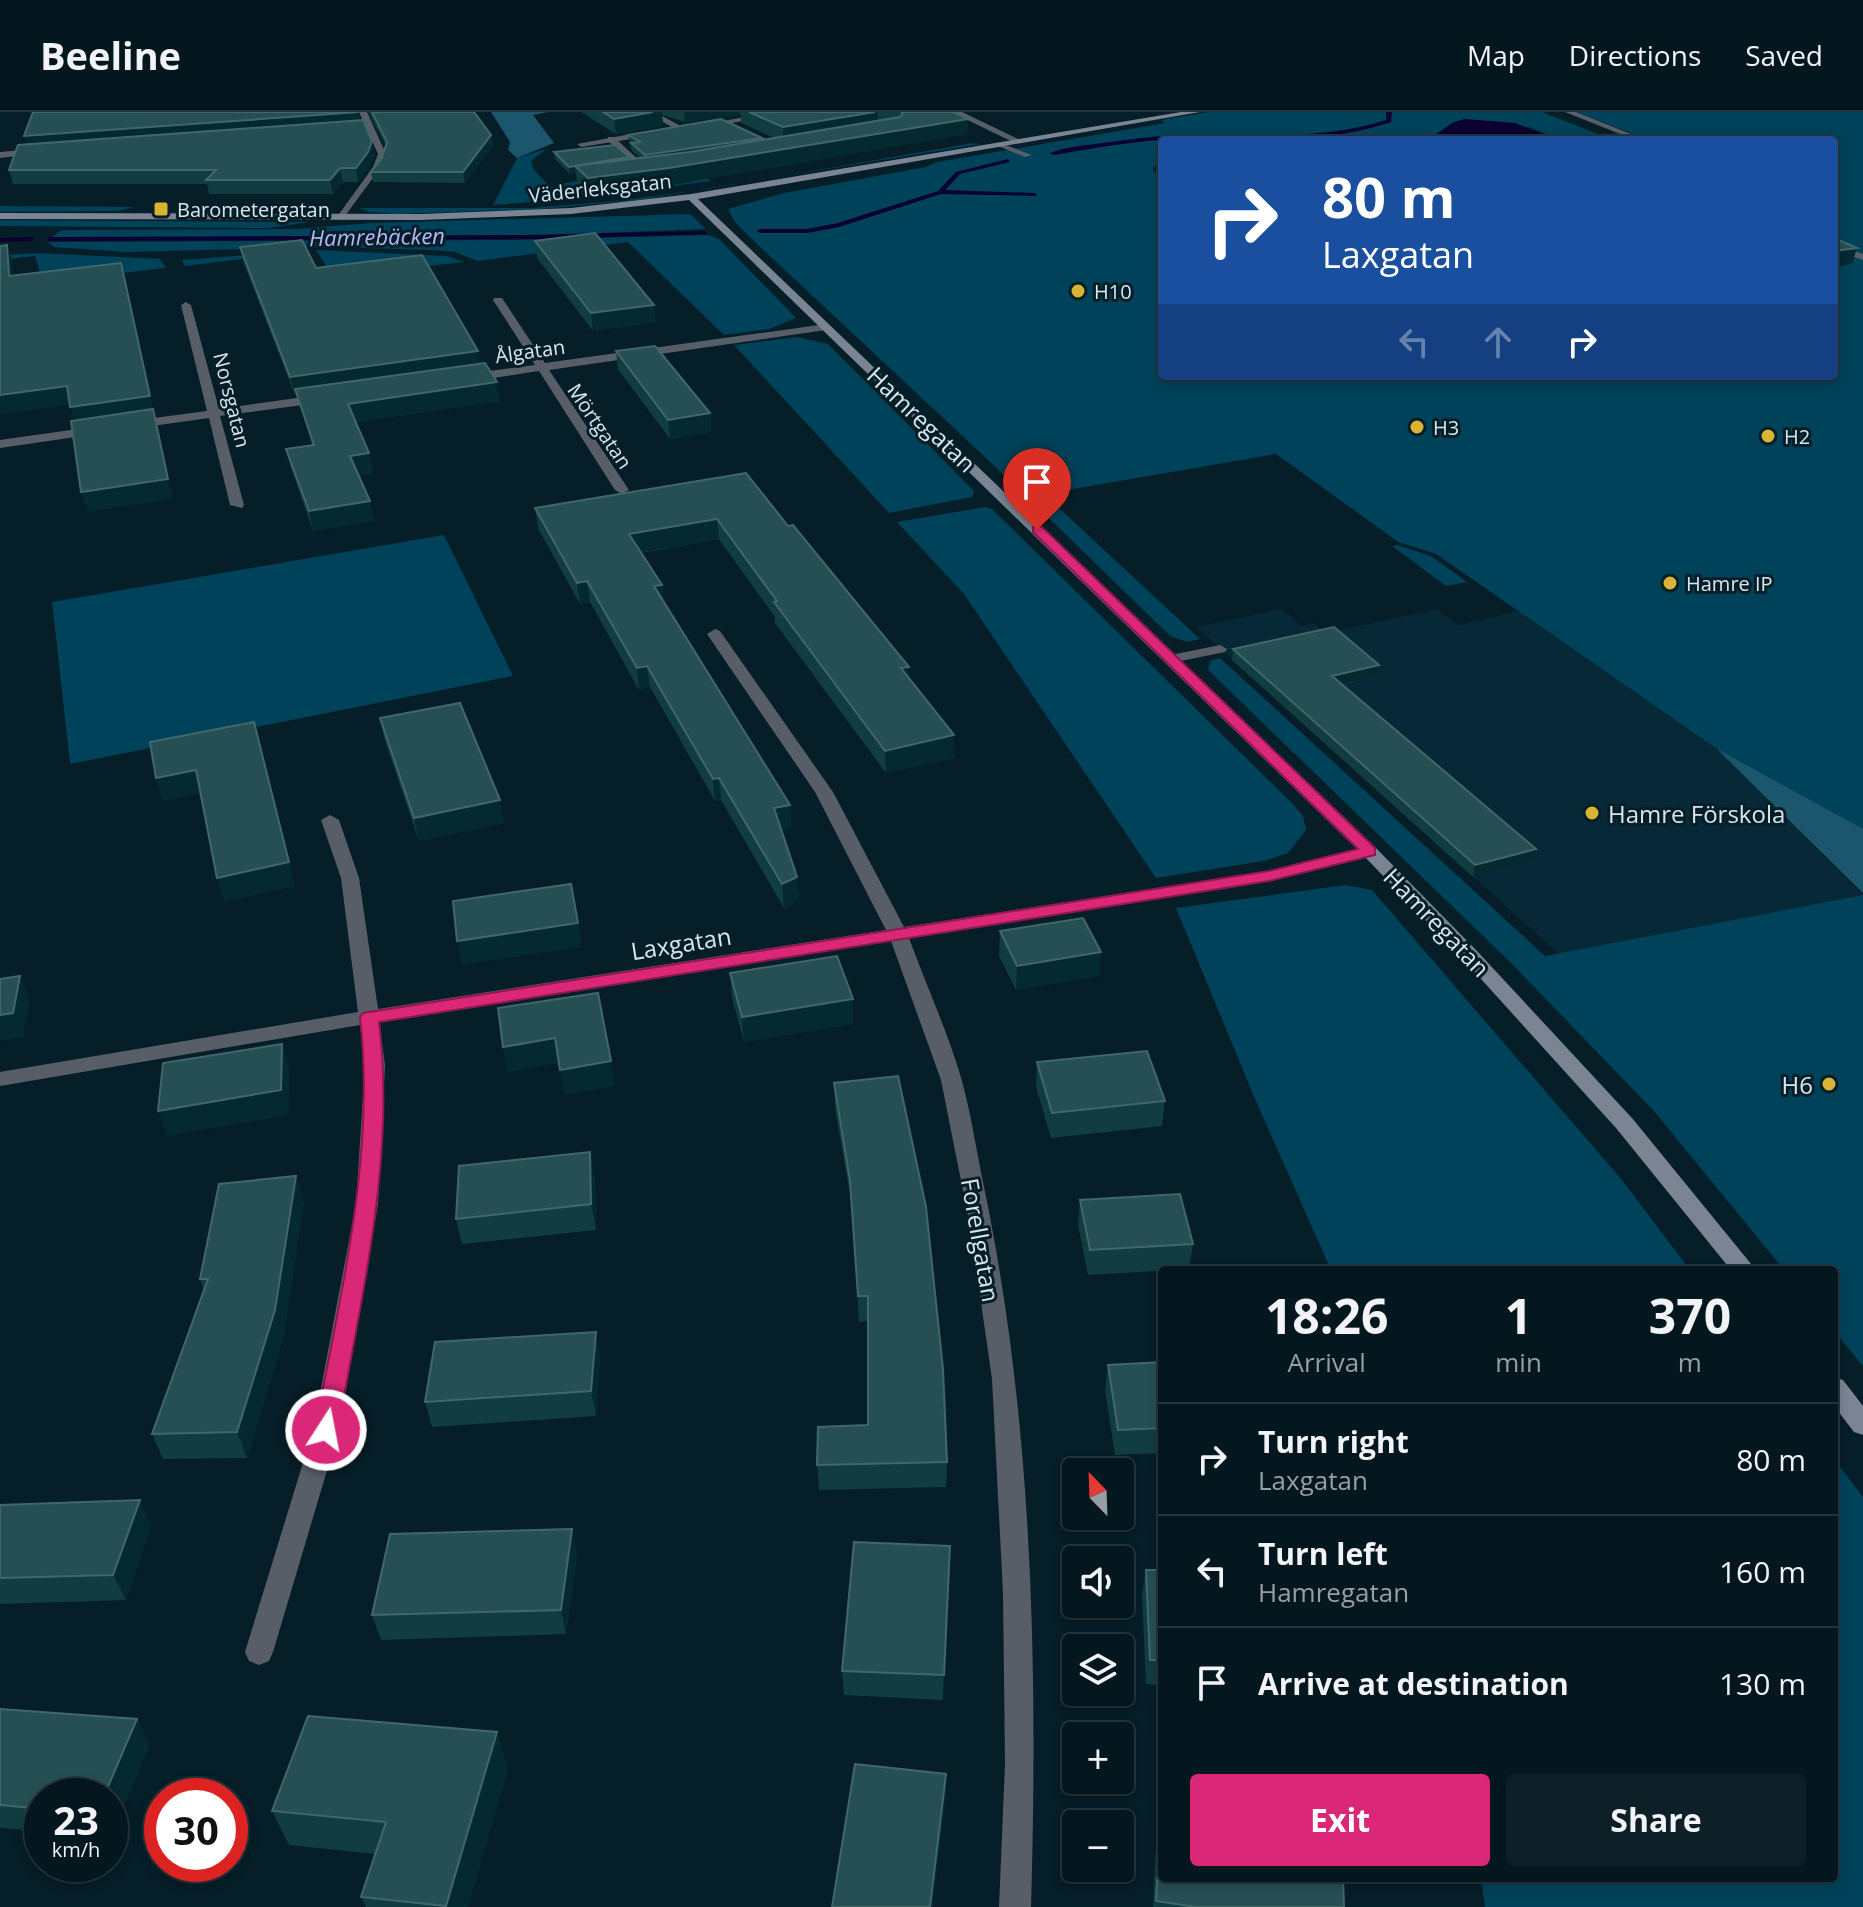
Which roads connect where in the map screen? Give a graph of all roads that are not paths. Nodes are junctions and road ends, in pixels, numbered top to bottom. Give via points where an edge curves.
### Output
1 (363, 112) edge
2 (649, 112) edge
3 (787, 112) edge
4 (955, 112) edge
5 (1196, 112) edge
6 (1569, 112) edge
7 (726, 122) junction
8 (368, 127) junction
9 (356, 128) edge
10 (739, 128) edge
11 (682, 129) junction
12 (1632, 136) edge
13 (611, 139) junction
14 (1018, 141) junction
15 (581, 144) dead end
16 (1001, 144) junction
17 (55, 149) edge
18 (0, 155) edge
19 (1028, 155) dead end
20 (659, 167) edge
21 (643, 169) junction
22 (630, 171) edge
23 (691, 197) junction
24 (0, 216) edge
25 (342, 217) junction
26 (1838, 250) edge
27 (1863, 257) edge
28 (498, 300) dead end
29 (186, 305) dead end
30 (826, 327) junction
31 (540, 368) junction
32 (447, 381) edge
33 (339, 396) edge
34 (216, 413) junction
35 (123, 426) edge
36 (108, 428) edge
37 (0, 444) edge
38 (622, 490) edge
39 (237, 505) dead end
40 (715, 634) dead end
41 (1220, 649) dead end
42 (1171, 659) junction
43 (330, 820) dead end
44 (1369, 851) junction
45 (898, 935) junction
46 (369, 1017) junction
47 (0, 1079) edge
48 (1741, 1266) edge
49 (1838, 1392) edge
50 (1863, 1425) edge
51 (259, 1652) dead end
52 (1015, 1907) edge

1 - 8 street
2 - 11 street
3 - 7 street
4 - 14 street
5 - 14 street, Väderleksgatan
6 - 12 lane
7 - 10 lane
7 - 11 street
8 - 9 street
8 - 25 street via 382,154
11 - 13 street
13 - 15 street
13 - 21 lane
14 - 16 street, Väderleksgatan
16 - 19 lane
16 - 23 street, Väderleksgatan
17 - 18 street
20 - 21 lane
21 - 22 lane
23 - 25 street, Väderleksgatan via 521,214
23 - 30 street, Hamregatan
24 - 25 street, Väderleksgatan
26 - 27 lane
28 - 31 street, Mörtgatan
29 - 34 street, Norsgatan
30 - 31 street, Ålgatan
30 - 42 street, Hamregatan
31 - 32 street, Ålgatan
31 - 38 street, Mörtgatan
33 - 34 street
34 - 35 street
34 - 39 street, Norsgatan
36 - 37 street
40 - 45 street, Forellgatan via 824,792
41 - 42 lane
42 - 44 street, Hamregatan
43 - 46 street via 350,878
44 - 45 street, Laxgatan via 1269,876
44 - 48 street, Hamregatan via 1624,1123
45 - 46 street, Laxgatan
45 - 52 street, Forellgatan via 951,1080 981,1226 1004,1379 1017,1593 1020,1764
46 - 47 street, Laxgatan
46 - 51 street via 375,1065 373,1116 367,1204 349,1314 326,1430
49 - 50 street

